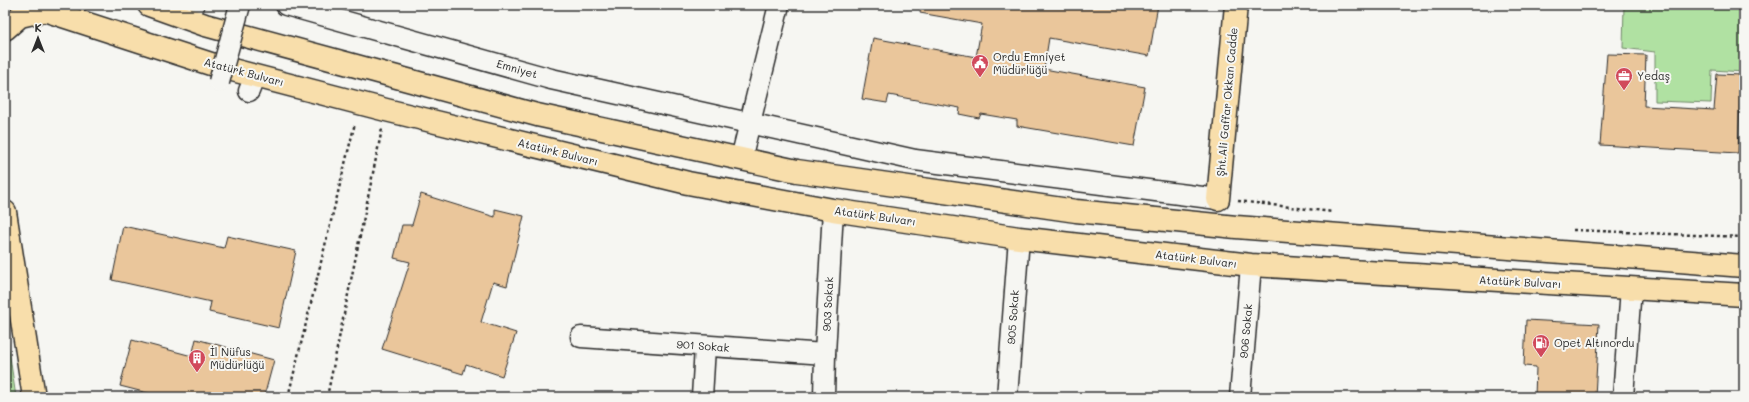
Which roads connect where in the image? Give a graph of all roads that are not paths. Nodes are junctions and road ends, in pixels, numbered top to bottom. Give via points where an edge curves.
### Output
1 (149, 5) edge
2 (240, 5) edge
3 (286, 5) edge
4 (779, 5) edge
5 (1236, 5) edge
6 (38, 8) edge
7 (191, 12) edge
8 (5, 28) edge
9 (219, 82) dead end
10 (749, 124) junction
11 (741, 159) junction
12 (1218, 199) joint
13 (833, 210) junction
14 (5, 212) edge
15 (1019, 238) junction
16 (1251, 265) junction
17 (1744, 266) edge
18 (1632, 288) junction
19 (1744, 295) edge
20 (581, 337) dead end
21 (705, 347) junction
22 (825, 354) junction
23 (34, 397) edge
24 (702, 397) edge
25 (824, 397) edge
26 (1007, 397) edge
27 (1240, 397) edge
28 (1623, 397) edge

1 - 7 main road
2 - 9 street, bridge
3 - 10 street, Emniyet via 551,79
4 - 10 street
5 - 12 main road, Şht.Ali Gaffar Okkan Cadde
6 - 8 main road via 20,16
6 - 13 main road, Atatürk Bulvarı via 217,66 252,83 360,103 688,183
7 - 11 main road via 205,25 537,115
10 - 11 street
10 - 12 street, Emniyet via 915,160
11 - 17 main road via 797,171 1076,211 1236,227
13 - 15 main road, Atatürk Bulvarı
13 - 22 street, 903 Sokak
14 - 23 main road
15 - 16 main road, Atatürk Bulvarı
15 - 26 street, 905 Sokak
16 - 18 main road, Atatürk Bulvarı
16 - 27 street, 906 Sokak
18 - 19 main road, Atatürk Bulvarı
18 - 28 street
20 - 21 street, 901 Sokak
21 - 22 street, 901 Sokak
21 - 24 street
22 - 25 street, 903 Sokak

